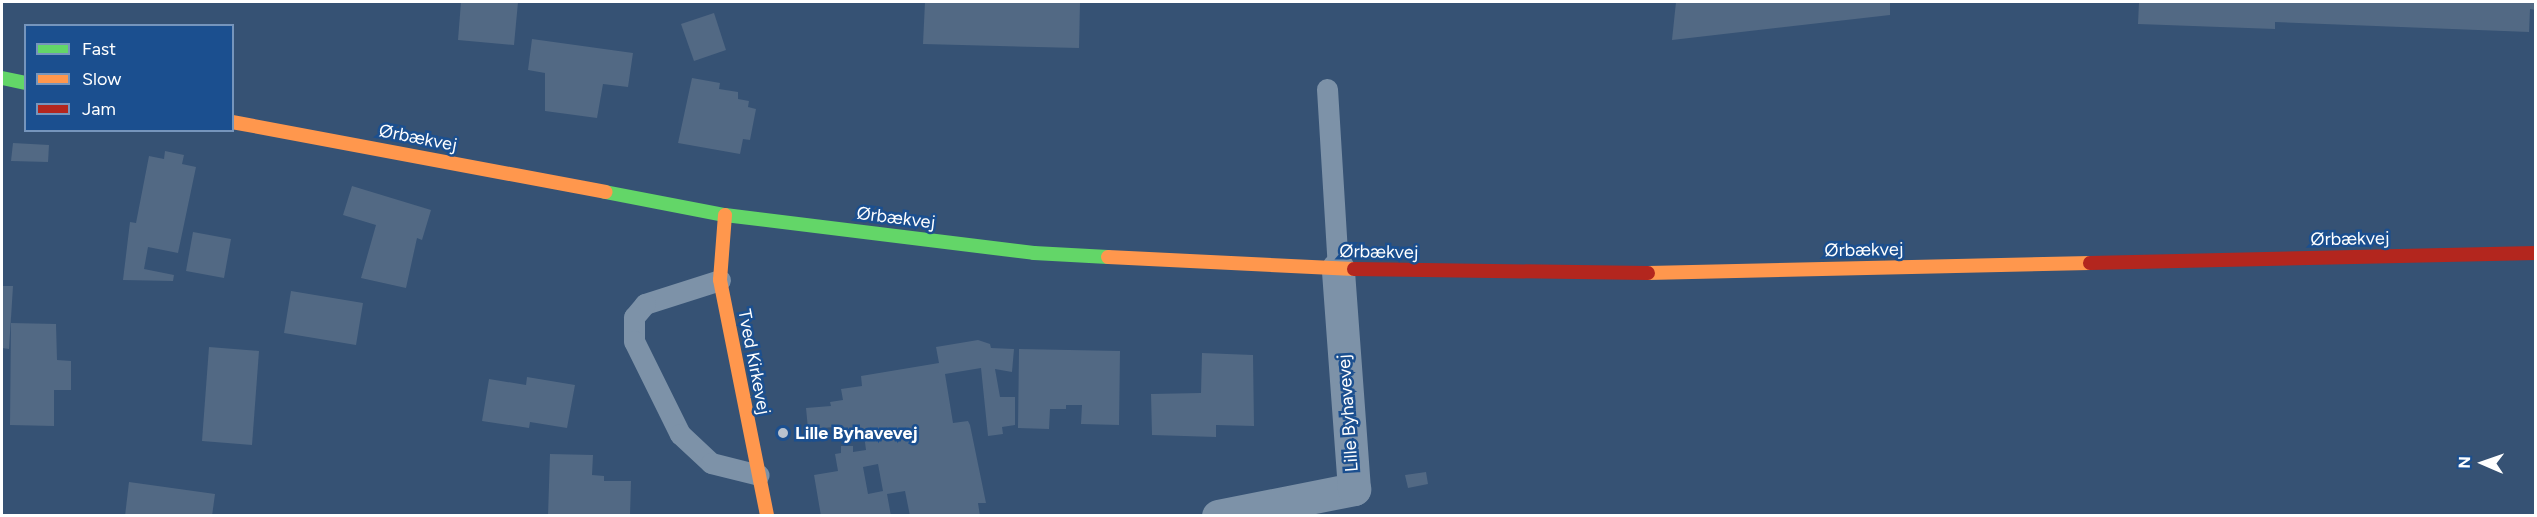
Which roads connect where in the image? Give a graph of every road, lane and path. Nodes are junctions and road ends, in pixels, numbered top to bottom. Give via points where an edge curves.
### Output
1 (2, 78) edge
2 (24, 83) edge
3 (1327, 89) dead end
4 (234, 122) edge
5 (725, 215) junction
6 (2535, 253) edge
7 (1338, 269) junction
8 (720, 280) junction
9 (759, 475) junction
10 (767, 516) edge
11 (1218, 516) edge

1 - 2 street
3 - 7 lane
4 - 5 street, Ørbækvej
5 - 7 street, Ørbækvej via 1034,253
5 - 8 street, Tved Kirkevej
6 - 7 street, Ørbækvej via 1671,273
7 - 11 street, Lille Byhavevej via 1354,489
8 - 9 street, Tved Kirkevej
8 - 9 lane via 645,304 634,317 634,341 680,435 711,463
9 - 10 street, Tved Kirkevej

